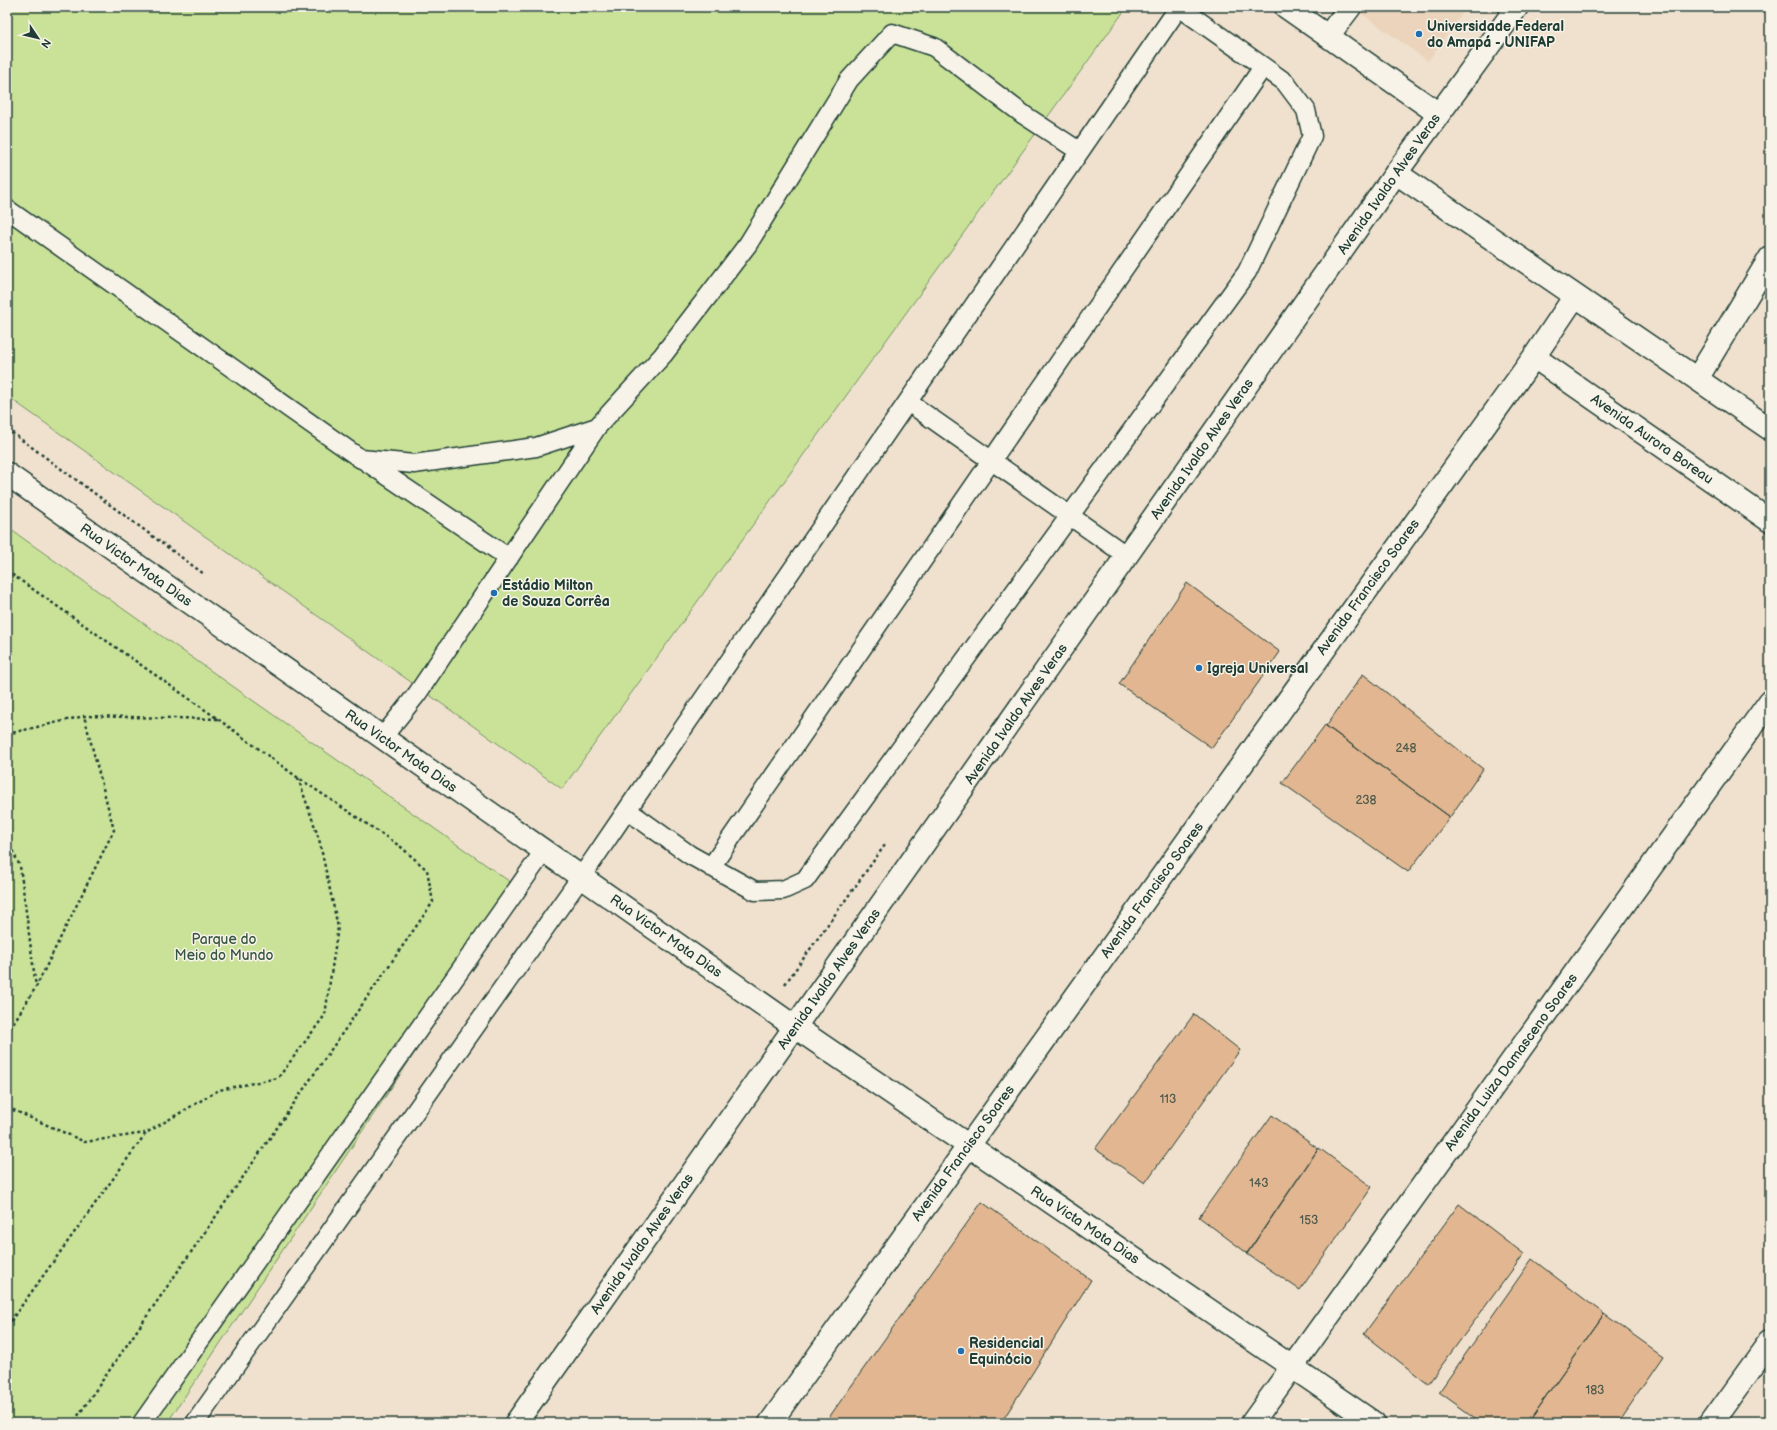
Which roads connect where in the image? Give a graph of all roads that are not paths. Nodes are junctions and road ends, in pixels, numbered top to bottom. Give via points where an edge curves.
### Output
1 (1286, 7) edge
2 (1350, 7) edge
3 (1517, 7) edge
4 (1328, 36) junction
5 (1263, 67) junction
6 (1439, 114) junction
7 (1079, 152) junction
8 (1396, 173) junction
9 (7, 209) edge
10 (1770, 258) edge
11 (1575, 296) junction
12 (1534, 357) junction
13 (1697, 379) junction
14 (908, 402) junction
15 (597, 427) junction
16 (1770, 429) edge
17 (361, 459) junction
18 (991, 460) junction
19 (7, 474) edge
20 (1070, 516) junction
21 (1770, 521) edge
22 (1127, 556) junction
23 (509, 558) junction
24 (1770, 701) edge
25 (382, 738) junction
26 (627, 810) junction
27 (544, 850) junction
28 (710, 867) junction
29 (582, 877) junction
30 (795, 1027) junction
31 (969, 1146) junction
32 (1770, 1341) edge
33 (1292, 1367) junction
34 (142, 1423) edge
35 (195, 1423) edge
36 (516, 1423) edge
37 (770, 1423) edge
38 (1252, 1423) edge
39 (1374, 1423) edge
40 (1711, 1423) edge

1 - 4 street
2 - 4 street
3 - 6 street, Avenida Ivaldo Alves Veras
4 - 6 street
5 - 7 lane via 1178,7
5 - 18 lane
5 - 20 lane via 1285,82 1306,110 1312,136 1247,272
6 - 8 street, Avenida Ivaldo Alves Veras
7 - 14 lane
7 - 15 lane via 934,47 892,33 849,80 748,244 663,355
8 - 11 street
8 - 22 street, Avenida Ivaldo Alves Veras
9 - 17 lane
10 - 13 street
11 - 12 street, Avenida Francisco Soares
11 - 13 street
12 - 21 street, Avenida Aurora Boreau
12 - 31 street, Avenida Francisco Soares
13 - 16 street
14 - 18 lane
14 - 26 lane
15 - 17 lane via 536,447 414,464
15 - 23 lane
17 - 23 lane
18 - 20 lane
18 - 28 lane
19 - 25 street, Rua Victor Mota Dias
20 - 22 lane
20 - 28 lane via 805,880 783,890 755,890
22 - 30 street, Avenida Ivaldo Alves Veras
23 - 25 lane via 416,694
24 - 33 street, Avenida Luiza Damasceno Soares
25 - 27 street, Rua Victor Mota Dias
26 - 28 lane
26 - 29 lane
27 - 29 street, Rua Victor Mota Dias
27 - 34 lane
29 - 30 street, Rua Victor Mota Dias
29 - 35 lane
30 - 31 street, Rua Victa Mota Dias
30 - 36 street, Avenida Ivaldo Alves Veras
31 - 33 street, Rua Victa Mota Dias
31 - 37 street, Avenida Francisco Soares
32 - 40 street
33 - 38 street, Avenida Luiza Damasceno Soares
33 - 39 street, Rua Victa Mota Dias

